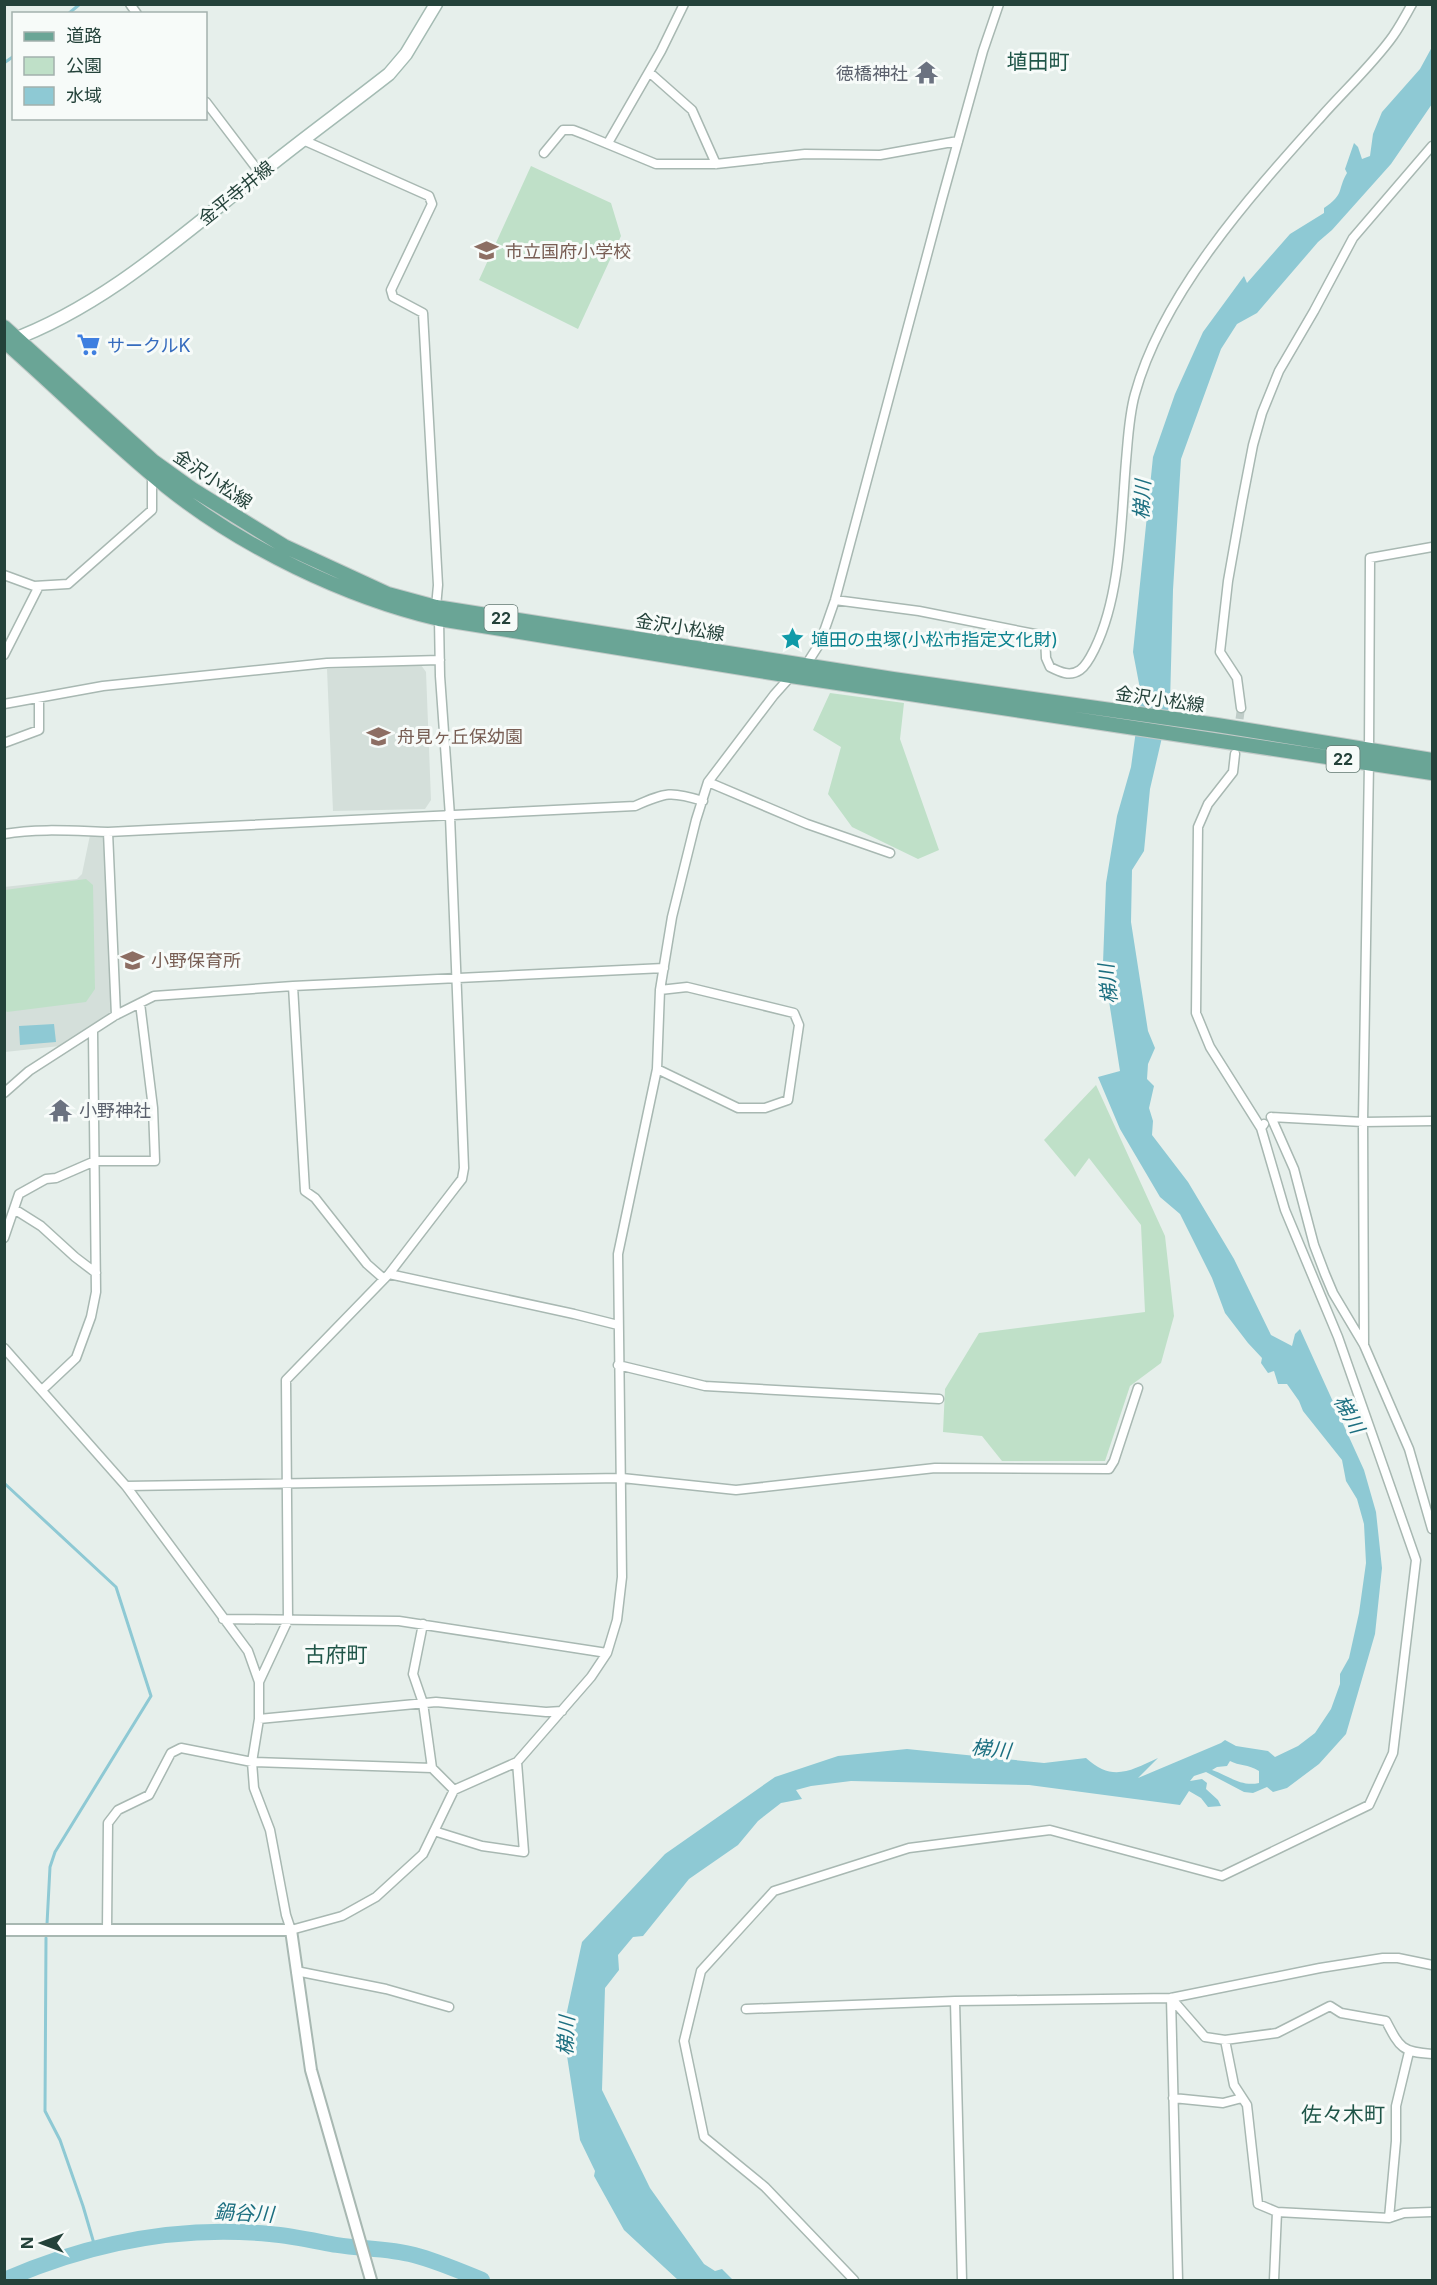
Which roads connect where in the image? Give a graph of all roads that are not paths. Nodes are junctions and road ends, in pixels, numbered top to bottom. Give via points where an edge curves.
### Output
1 (436, 4) edge
2 (684, 4) edge
3 (999, 4) edge
4 (1412, 4) edge
5 (649, 72) junction
6 (207, 103) edge
7 (303, 140) junction
8 (958, 141) junction
9 (608, 143) junction
10 (1432, 146) edge
11 (544, 153) dead end
12 (716, 164) junction
13 (260, 173) junction
14 (4, 327) edge
15 (8, 341) edge
16 (152, 474) junction
17 (1432, 546) edge
18 (4, 575) edge
19 (39, 586) junction
20 (835, 600) junction
21 (437, 613) junction
22 (4, 655) edge
23 (440, 660) junction
24 (806, 665) junction
25 (791, 676) junction
26 (39, 698) junction
27 (4, 704) edge
28 (1241, 708) tunnel mouth
29 (1081, 712) junction
30 (1254, 739) junction
31 (4, 743) edge
32 (1235, 754) dead end
33 (1369, 756) junction
34 (1432, 760) edge
35 (1432, 773) edge
36 (708, 782) junction
37 (703, 801) junction
38 (450, 816) junction
39 (108, 832) junction
40 (4, 834) edge
41 (890, 853) dead end
42 (664, 968) junction
43 (455, 978) junction
44 (293, 986) junction
45 (660, 990) junction
46 (140, 1003) junction
47 (117, 1015) junction
48 (93, 1032) junction
49 (657, 1070) junction
50 (4, 1093) edge
51 (1270, 1117) junction
52 (1432, 1121) edge
53 (1364, 1122) junction
54 (1260, 1128) junction
55 (95, 1161) junction
56 (14, 1209) junction
57 (4, 1238) edge
58 (96, 1273) junction
59 (386, 1276) junction
60 (618, 1325) junction
61 (1364, 1345) junction
62 (4, 1348) edge
63 (618, 1365) junction
64 (1138, 1388) dead end
65 (42, 1390) junction
66 (939, 1399) dead end
67 (622, 1478) junction
68 (287, 1484) junction
69 (126, 1486) junction
70 (1432, 1529) edge
71 (223, 1619) junction
72 (288, 1620) junction
73 (423, 1624) junction
74 (607, 1653) junction
75 (259, 1682) junction
76 (423, 1703) junction
77 (562, 1711) junction
78 (259, 1719) junction
79 (252, 1762) junction
80 (517, 1762) junction
81 (432, 1768) junction
82 (454, 1790) junction
83 (434, 1831) junction
84 (107, 1929) junction
85 (4, 1930) edge
86 (291, 1930) junction
87 (1432, 1965) edge
88 (296, 1971) junction
89 (1171, 1998) junction
90 (955, 2001) junction
91 (449, 2007) dead end
92 (746, 2008) dead end
93 (1225, 2040) junction
94 (1408, 2052) junction
95 (1432, 2054) edge
96 (1173, 2098) junction
97 (1242, 2098) junction
98 (1276, 2212) junction
99 (1432, 2212) edge
100 (1389, 2218) junction
101 (371, 2280) edge
102 (854, 2280) edge
103 (962, 2280) edge
104 (1178, 2280) edge
105 (1274, 2280) edge

1 - 7 main road, 金平寺井線 via 389,74
2 - 5 street
3 - 8 street
4 - 20 street via 1393,36 1231,222 1193,275 1161,330 1134,396 1111,600 1102,632 1089,660 1079,671 1065,674 1050,667 1046,636 919,611
5 - 9 street
5 - 12 street via 692,110
6 - 13 street
7 - 13 main road, 金平寺井線
7 - 21 street via 429,196 432,204 391,290 393,297 423,313
8 - 12 street via 880,155 805,154
8 - 20 street
9 - 11 street via 563,130
9 - 12 street via 656,164
10 - 28 street via 1353,238 1279,371 1262,413 1228,581 1220,652 1237,678
13 - 15 main road, 金平寺井線 via 190,230 79,310
14 - 15 main road, 金沢小松線 / 22
15 - 16 main road, 金沢小松線 / 22
15 - 21 main road, 金沢小松線 / 22 via 192,489 284,546
16 - 19 street via 152,510 68,584
16 - 21 main road, 金沢小松線 / 22 via 187,502 262,550 384,604
17 - 33 street via 1370,558
18 - 19 street
19 - 22 street
20 - 24 street via 820,643
21 - 23 street
21 - 24 main road, 金沢小松線 / 22
21 - 25 main road, 金沢小松線 / 22
23 - 26 street via 327,663 103,686
23 - 38 street
24 - 29 main road, 金沢小松線 / 22
25 - 29 main road, 金沢小松線 / 22
25 - 36 street
26 - 27 street
26 - 31 street via 39,730
29 - 30 main road, 金沢小松線 / 22 via 1217,740
29 - 30 main road, 金沢小松線 / 22 via 1216,725
30 - 33 main road, 金沢小松線 / 22
32 - 54 street via 1233,772 1208,804 1198,827 1196,1013 1210,1047
33 - 34 main road, 金沢小松線 / 22
33 - 35 main road, 金沢小松線 / 22
33 - 53 street
36 - 37 street
36 - 41 street via 807,824
37 - 38 street via 677,793 660,795 635,806
37 - 42 street via 672,917
38 - 39 street
38 - 43 street
39 - 40 street
39 - 47 street
42 - 43 street
42 - 45 street
43 - 44 street
43 - 59 street via 462,1179
44 - 46 street via 154,996
44 - 59 street via 304,1191 315,1198 367,1264
45 - 49 street
45 - 49 street via 687,987 777,1007 794,1013 799,1025 788,1100 765,1108 738,1108
46 - 47 street
46 - 55 street via 153,1107 155,1161
47 - 48 street
48 - 50 street via 29,1071
48 - 55 street
49 - 60 street via 618,1254
51 - 53 street
51 - 54 street
51 - 61 street via 1294,1169 1325,1274
52 - 53 street
53 - 61 street
54 - 102 street via 1285,1210 1338,1337 1416,1560 1393,1753 1369,1805 1222,1876 1050,1830 909,1848 774,1891 701,1971 684,2041 697,2105 704,2137 765,2187
55 - 56 street via 46,1179 19,1194
55 - 58 street
56 - 57 street
56 - 58 street via 41,1226
58 - 65 street via 93,1309 76,1358
59 - 60 street
59 - 68 street via 286,1380
60 - 63 street
61 - 70 street via 1408,1449
62 - 65 street
63 - 66 street via 705,1386
63 - 67 street
64 - 67 street via 1109,1469 935,1468 736,1490
65 - 69 street
67 - 68 street
67 - 74 street via 622,1577 617,1620
68 - 69 street
68 - 72 street
69 - 71 street
71 - 72 street
71 - 75 street via 248,1651
72 - 73 street via 365,1619
72 - 75 street
73 - 74 street
73 - 76 street via 413,1674
74 - 77 street
75 - 78 street
76 - 77 street
76 - 78 street
76 - 81 street
77 - 80 street
78 - 79 street
79 - 81 street
79 - 84 street via 181,1748 171,1753 148,1795 118,1810 108,1822
79 - 86 street via 254,1788 270,1830
80 - 82 street
80 - 83 street via 524,1852 482,1846
81 - 82 street
82 - 83 street
83 - 86 street via 423,1854 376,1897 342,1916
84 - 85 street
84 - 86 street
86 - 88 street
87 - 89 street via 1383,1959
88 - 91 street via 386,1989
88 - 101 street via 311,2070
89 - 90 street
89 - 93 street via 1205,2037
89 - 96 street
90 - 92 street
90 - 103 street
93 - 94 street via 1277,2033 1330,2006 1341,2013 1386,2021
93 - 97 street via 1234,2085
94 - 95 street
94 - 100 street via 1396,2106
96 - 97 street via 1223,2103
96 - 104 street
97 - 98 street via 1258,2204
98 - 100 street
98 - 105 street
99 - 100 street

